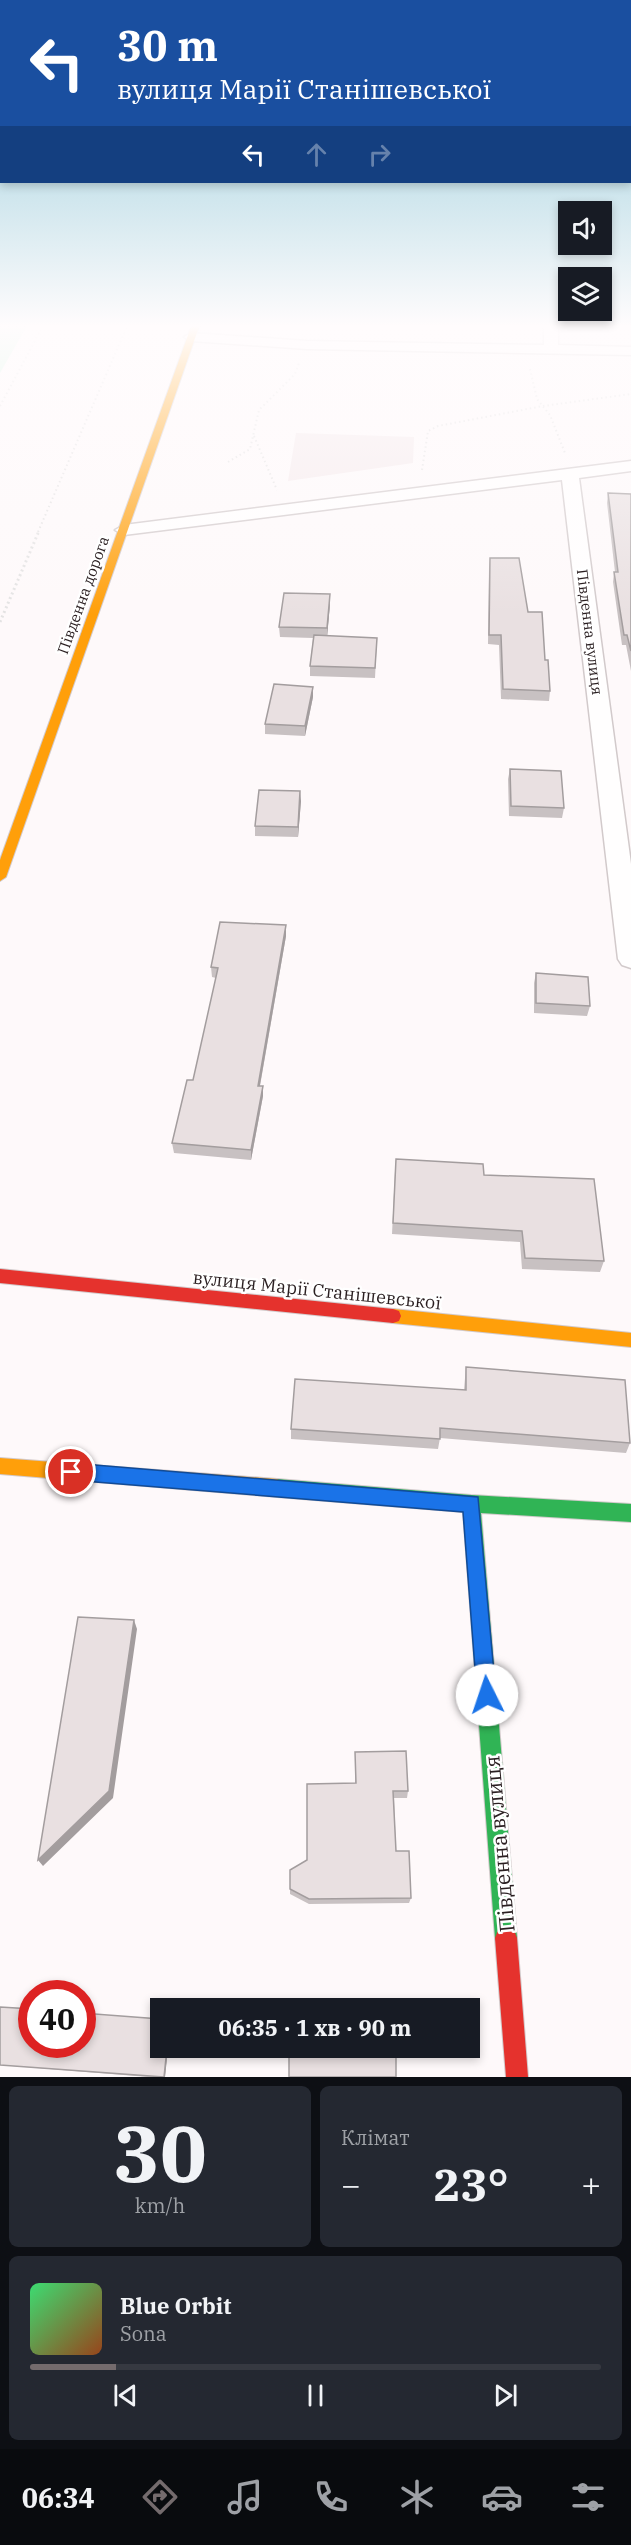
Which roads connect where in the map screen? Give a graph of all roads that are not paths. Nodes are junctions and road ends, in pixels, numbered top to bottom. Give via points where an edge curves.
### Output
1 (162, 421) edge
2 (631, 466) edge
3 (570, 474) junction
4 (124, 530) junction
5 (0, 877) edge
6 (629, 932) edge
7 (631, 959) edge
8 (0, 1276) edge
9 (631, 1340) edge
10 (0, 1466) edge
11 (471, 1504) junction
12 (631, 1513) edge
13 (517, 2077) edge

1 - 4 main road, Південна дорога
2 - 3 street
3 - 4 street
3 - 6 street, Південна вулиця
4 - 5 main road, Південна дорога
6 - 7 street, Південна вулиця
8 - 9 main road, вулиця Марії Станішевської
10 - 11 main road
11 - 12 main road
11 - 13 main road, Південна вулиця

